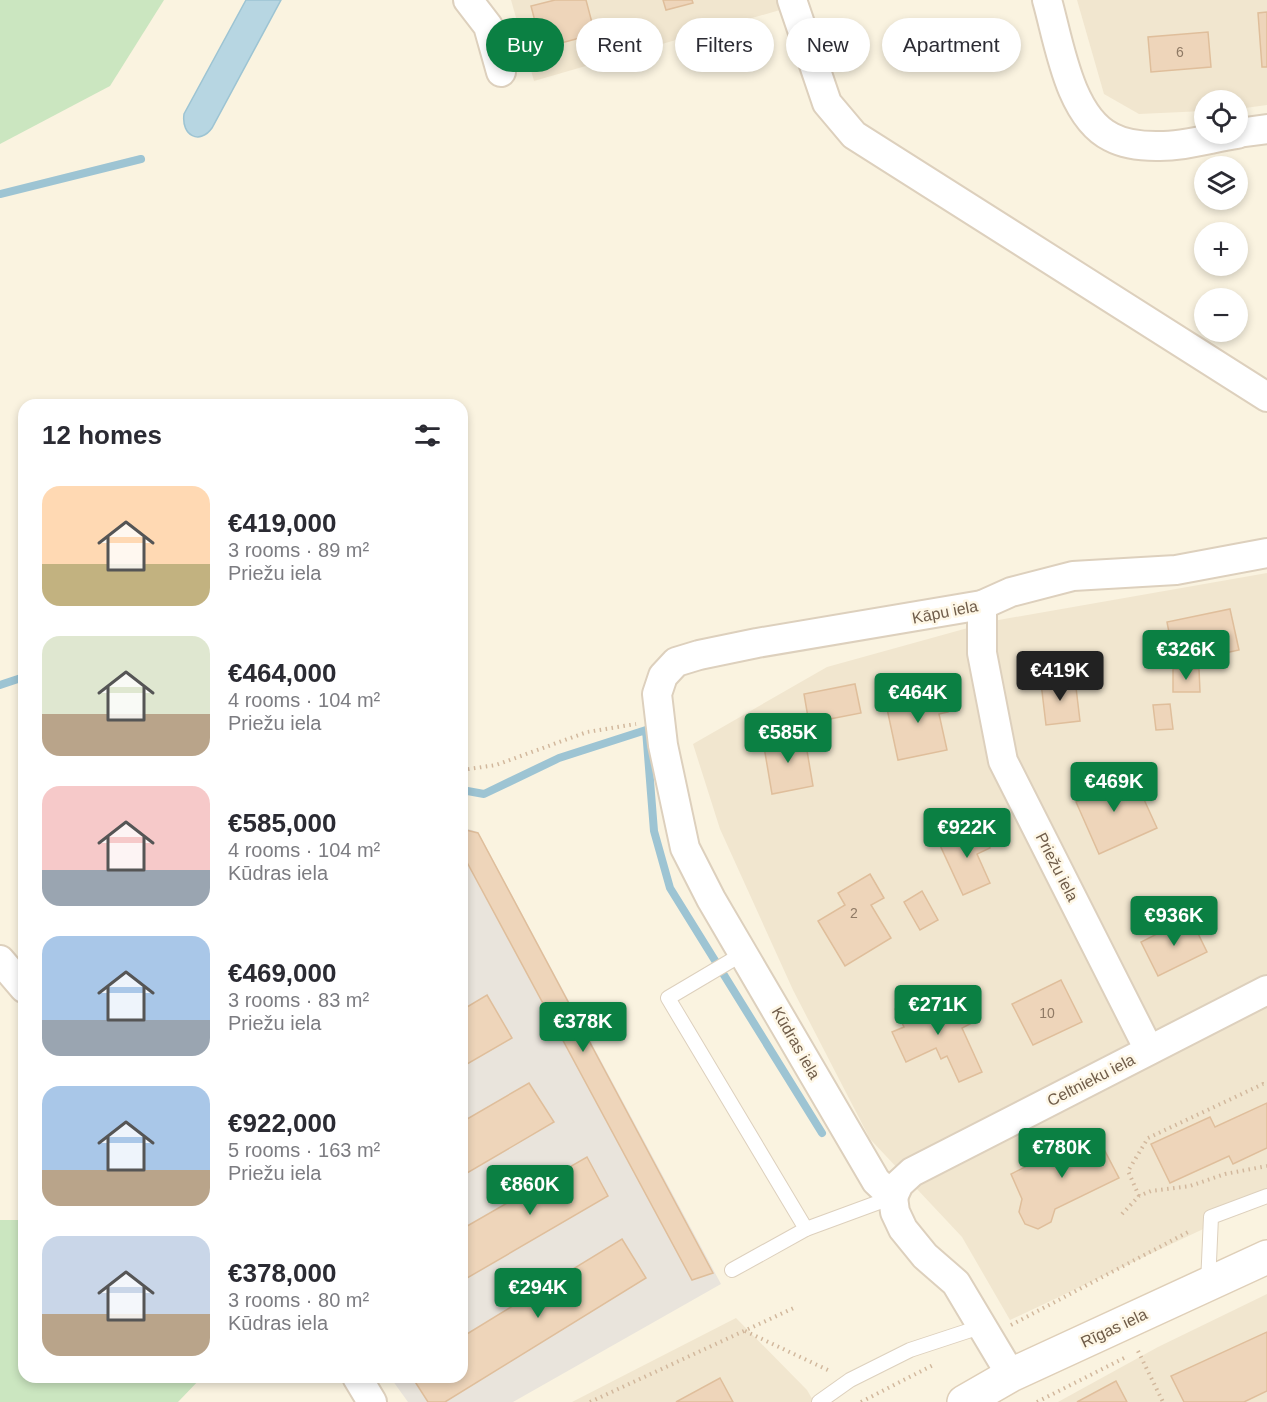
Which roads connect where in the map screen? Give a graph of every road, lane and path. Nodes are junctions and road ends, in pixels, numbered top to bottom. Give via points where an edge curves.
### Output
1 (468, 0) edge
2 (792, 0) edge
3 (1047, 0) edge
4 (486, 23) edge
5 (1267, 129) edge
6 (1248, 132) edge
7 (1194, 141) edge
8 (1267, 397) edge
9 (1267, 553) edge
10 (982, 605) junction
11 (663, 675) joint
12 (660, 720) junction
13 (468, 769) edge
14 (744, 953) junction
15 (0, 960) edge
16 (18, 981) edge
17 (1267, 990) edge
18 (1149, 1050) junction
19 (1267, 1085) edge
20 (1267, 1166) edge
21 (1139, 1196) junction
22 (1267, 1196) edge
23 (893, 1197) junction
24 (1122, 1214) dead end
25 (1211, 1217) junction
26 (806, 1229) junction
27 (1267, 1257) edge
28 (732, 1270) dead end
29 (1208, 1285) junction
30 (796, 1307) dead end
31 (744, 1331) junction
32 (986, 1331) junction
33 (1149, 1346) dead end
34 (1138, 1351) junction
35 (936, 1364) dead end
36 (1011, 1376) junction
37 (850, 1380) junction
38 (361, 1383) edge
39 (372, 1402) edge
40 (590, 1402) edge
41 (819, 1402) edge
42 (861, 1402) edge
43 (964, 1402) edge
44 (1037, 1402) edge
45 (1163, 1402) edge

1 - 4 street
2 - 8 street via 827,103 854,135
3 - 7 street via 1075,97 1089,119 1110,137 1133,144 1158,146
5 - 6 street
9 - 10 street, Kāpu iela via 1176,570 1072,576 1011,592
10 - 11 street, Kāpu iela via 699,655 676,662
10 - 18 street, Priežu iela via 982,653 1003,761
11 - 12 street, Kūdras iela via 657,694
12 - 13 path via 587,732 496,765
12 - 14 street, Kūdras iela via 685,848
14 - 23 street, Kūdras iela via 876,1181
14 - 26 lane via 668,998
15 - 16 street
17 - 18 street, Celtnieku iela
18 - 23 street, Celtnieku iela via 912,1172 899,1184
19 - 21 path via 1148,1138 1128,1171
20 - 21 path
21 - 24 path
22 - 25 lane
23 - 26 lane
23 - 32 street, Kūdras iela via 903,1229 956,1284
25 - 29 lane
25 - 32 path via 1186,1234
26 - 28 lane
27 - 29 main road, Rīgas iela
29 - 36 main road, Rīgas iela
30 - 31 path
31 - 37 path
31 - 40 path
32 - 36 street, Kūdras iela
32 - 37 lane via 910,1350
33 - 34 path
34 - 44 path
34 - 45 path
35 - 42 path
36 - 43 main road, Rīgas iela
37 - 41 lane
38 - 39 street

